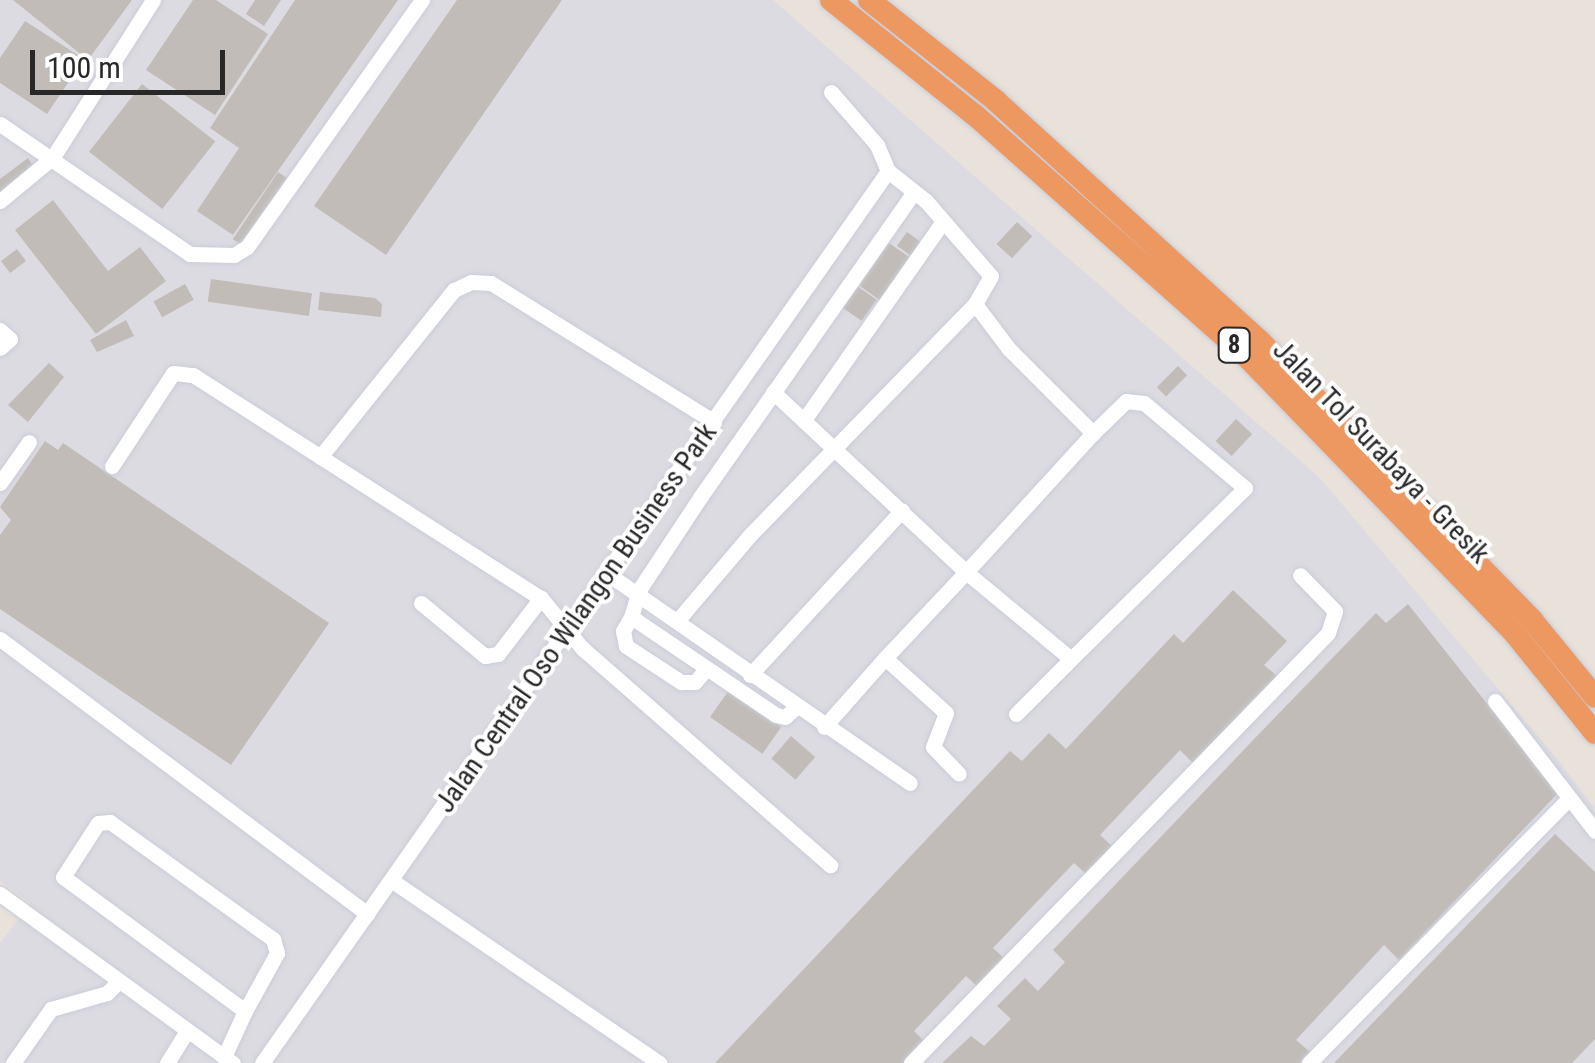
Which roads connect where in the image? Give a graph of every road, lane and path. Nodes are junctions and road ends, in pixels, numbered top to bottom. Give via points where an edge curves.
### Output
1 (153, 0) edge
2 (422, 0) edge
3 (830, 0) edge
4 (869, 0) edge
5 (831, 92) dead end
6 (0, 124) edge
7 (53, 157) junction
8 (888, 172) junction
9 (914, 192) junction
10 (0, 202) edge
11 (942, 223) junction
12 (975, 304) junction
13 (0, 330) edge
14 (0, 348) edge
15 (773, 392) junction
16 (806, 417) junction
17 (714, 422) junction
18 (1093, 433) junction
19 (29, 442) dead end
20 (834, 448) junction
21 (320, 457) junction
22 (112, 466) dead end
23 (0, 483) edge
24 (902, 510) junction
25 (966, 572) junction
26 (608, 574) junction
27 (1300, 575) dead end
28 (640, 590) junction
29 (540, 598) junction
30 (421, 602) dead end
31 (631, 617) junction
32 (677, 621) junction
33 (566, 631) junction
34 (0, 639) edge
35 (884, 658) junction
36 (1070, 659) junction
37 (706, 669) junction
38 (750, 675) junction
39 (1595, 698) edge
40 (1495, 700) dead end
41 (795, 708) junction
42 (1016, 714) dead end
43 (824, 727) junction
44 (1595, 733) edge
45 (960, 774) dead end
46 (910, 782) dead end
47 (1568, 798) junction
48 (1595, 831) edge
49 (830, 864) dead end
50 (392, 880) junction
51 (1, 897) edge
52 (368, 914) junction
53 (120, 981) junction
54 (245, 1011) junction
55 (187, 1031) junction
56 (229, 1060) edge
57 (13, 1063) edge
58 (166, 1063) edge
59 (262, 1063) edge
60 (658, 1063) edge
61 (912, 1063) edge
62 (1309, 1063) edge

1 - 7 lane
2 - 7 lane via 234,255 190,254
3 - 44 highway, Jalan Tol Surabaya - Gresik / 8 via 976,116 1242,352 1515,634
4 - 39 highway, Jalan Tol Surabaya - Gresik / 8 via 994,100 1260,340 1532,620
5 - 8 lane via 877,146
6 - 7 lane
7 - 10 lane
8 - 9 lane
8 - 17 lane, Jalan Central Oso Wilangon Business Park
9 - 11 lane
9 - 15 lane
11 - 12 lane via 991,276
11 - 16 lane
12 - 18 lane
12 - 20 lane
13 - 14 lane via 10,339
15 - 16 lane
15 - 28 lane
16 - 20 lane
17 - 21 lane via 491,283 472,282 454,290
17 - 26 lane, Jalan Central Oso Wilangon Business Park
18 - 25 lane
18 - 36 lane via 1126,401 1144,403 1245,488
19 - 23 lane
20 - 24 lane
20 - 32 lane
21 - 22 lane via 181,370 172,373
21 - 29 lane
24 - 25 lane
24 - 38 lane
25 - 35 lane
25 - 36 lane
26 - 28 lane
26 - 33 lane, Jalan Central Oso Wilangon Business Park
27 - 61 lane via 1335,611 1328,633
28 - 31 lane
28 - 32 lane
29 - 30 lane via 498,654 485,656
29 - 33 lane
31 - 37 lane
31 - 37 lane via 623,631 626,646 681,682 695,682
32 - 38 lane
33 - 49 lane
33 - 50 lane, Jalan Central Oso Wilangon Business Park
34 - 52 lane
35 - 43 lane
35 - 45 lane via 946,713 933,747
36 - 42 lane
37 - 41 lane via 776,715
38 - 41 lane
40 - 47 lane
41 - 43 lane
43 - 46 lane
47 - 48 lane
47 - 62 lane
50 - 52 lane, Jalan Central Oso Wilangon Business Park
50 - 60 lane
51 - 53 lane
52 - 59 lane, Jalan Central Oso Wilangon Business Park
53 - 55 lane
53 - 57 lane via 107,993 51,1009
54 - 54 lane via 63,876 98,823 110,822 273,939 277,953
54 - 56 lane
55 - 56 lane
55 - 58 lane

